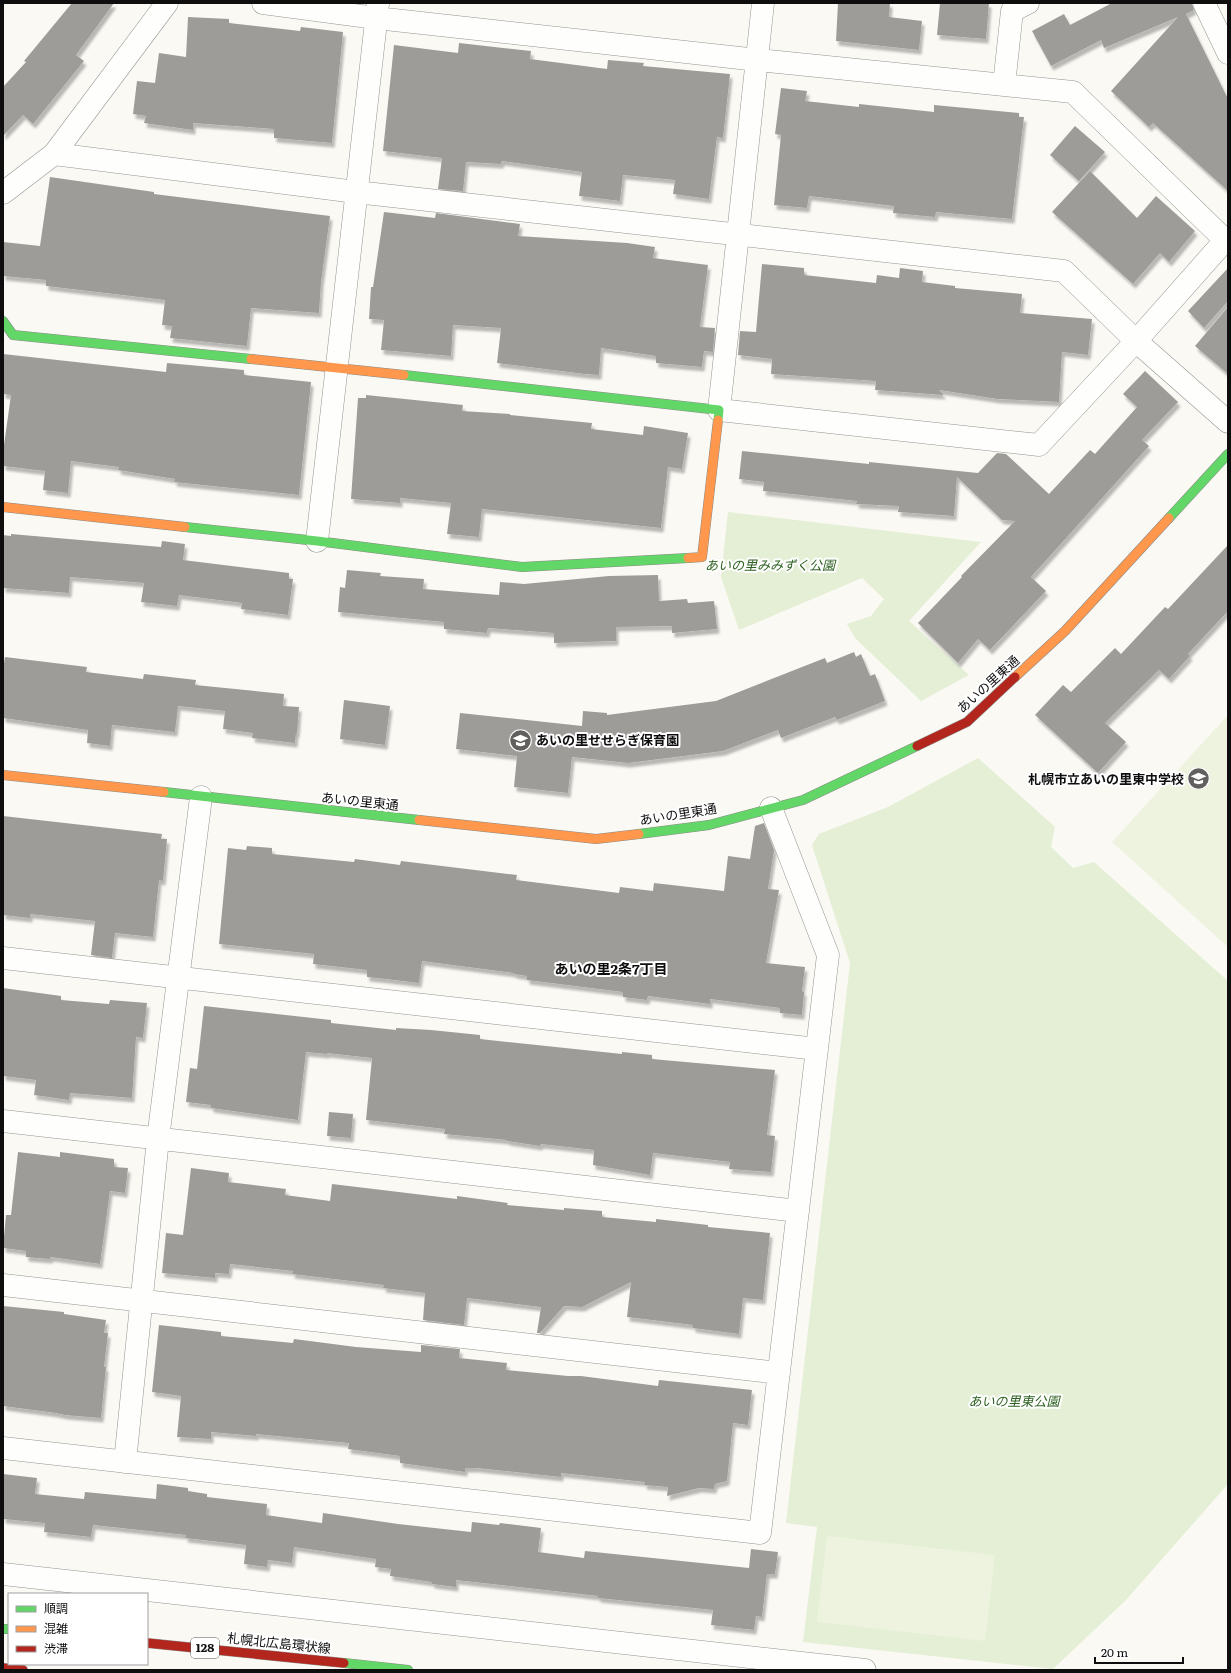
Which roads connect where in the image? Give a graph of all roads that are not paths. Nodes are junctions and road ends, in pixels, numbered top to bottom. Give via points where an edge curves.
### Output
1 (167, 3) edge
2 (263, 3) edge
3 (764, 3) edge
4 (1028, 3) edge
5 (1204, 3) edge
6 (377, 10) edge
7 (1228, 53) edge
8 (758, 60) junction
9 (1004, 85) junction
10 (54, 154) junction
11 (356, 192) junction
12 (3, 194) edge
13 (738, 235) junction
14 (1227, 238) edge
15 (3, 321) edge
16 (1136, 341) junction
17 (336, 367) junction
18 (719, 410) junction
19 (1228, 422) edge
20 (1228, 454) edge
21 (3, 507) edge
22 (317, 541) junction
23 (3, 774) edge
24 (201, 797) junction
25 (771, 808) junction
26 (3, 958) edge
27 (177, 977) junction
28 (817, 1048) junction
29 (3, 1121) edge
30 (158, 1138) junction
31 (798, 1211) junction
32 (3, 1285) edge
33 (143, 1301) junction
34 (779, 1373) junction
35 (3, 1448) edge
36 (126, 1462) junction
37 (3, 1574) edge
38 (148, 1643) edge
39 (3, 1668) edge
40 (23, 1670) edge
41 (408, 1670) edge
42 (864, 1670) edge

1 - 10 street
2 - 6 street
3 - 8 street
4 - 9 street via 1012,11
5 - 7 street
6 - 8 street
6 - 11 street
8 - 9 street
8 - 13 street
9 - 14 street via 1073,92
10 - 11 street
10 - 12 street
11 - 13 street
11 - 17 street
13 - 16 street via 1064,271
13 - 18 street
14 - 16 street
15 - 17 street via 13,335
16 - 18 street via 1039,445
16 - 19 street
17 - 18 street
17 - 22 street
18 - 22 street via 702,557 522,567
20 - 25 street, あいの里東通 via 1065,631 967,722 803,800
21 - 22 street
23 - 24 street, あいの里東通
24 - 25 street, あいの里東通 via 596,839 710,824
24 - 27 street
25 - 28 street via 828,955
26 - 27 street
27 - 28 street
27 - 30 street
28 - 31 street
29 - 30 street
30 - 31 street
30 - 33 street
31 - 34 street
32 - 33 street
33 - 34 street
33 - 36 street
34 - 36 street via 760,1533
35 - 36 street
37 - 42 street
38 - 41 street, 札幌北広島環状線 / 128
39 - 40 street

